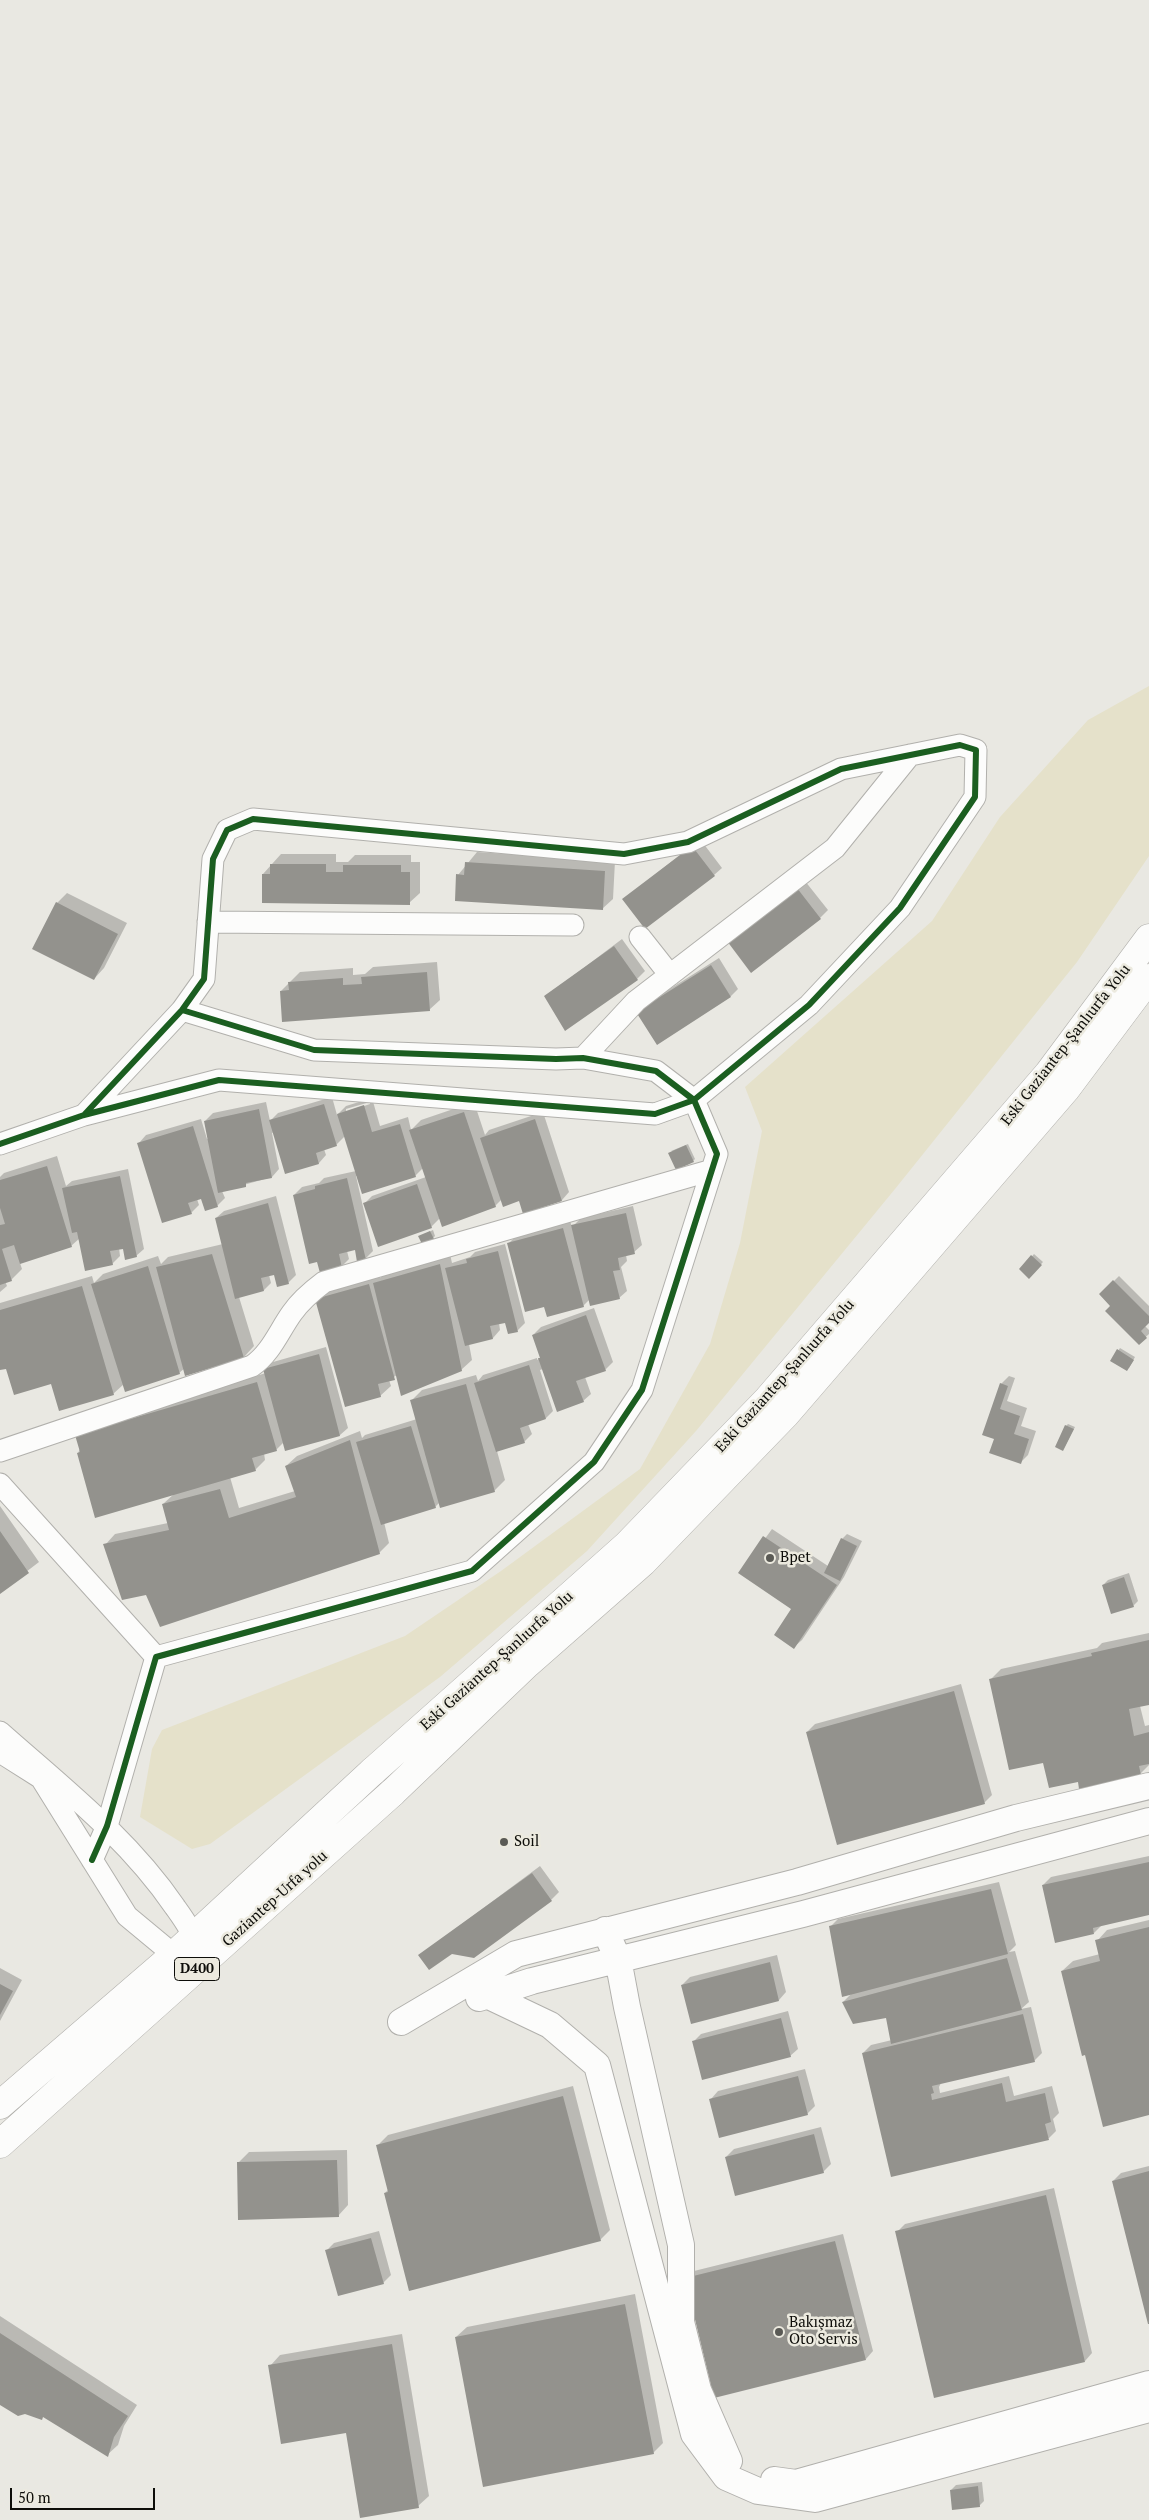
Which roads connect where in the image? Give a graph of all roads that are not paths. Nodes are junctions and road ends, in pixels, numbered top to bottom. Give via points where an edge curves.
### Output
1 (910, 754) junction
2 (208, 922) junction
3 (572, 925) dead end
4 (640, 937) dead end
5 (1149, 938) edge
6 (670, 975) junction
7 (1149, 978) edge
8 (182, 1010) junction
9 (583, 1058) junction
10 (694, 1100) junction
11 (84, 1115) junction
12 (0, 1144) edge
13 (712, 1170) junction
14 (0, 1451) edge
15 (0, 1484) edge
16 (156, 1657) junction
17 (0, 1732) edge
18 (0, 1752) edge
19 (373, 1771) joint
20 (1149, 1786) edge
21 (392, 1793) joint
22 (1149, 1821) edge
23 (107, 1826) junction
24 (92, 1860) junction
25 (604, 1930) junction
26 (194, 1936) junction
27 (174, 1955) junction
28 (618, 1959) junction
29 (199, 1968) junction
30 (487, 1995) junction
31 (0, 2106) edge
32 (0, 2144) edge
33 (1149, 2384) edge
34 (1149, 2409) edge

1 - 2 street via 841,769 688,842 624,854 253,819 226,830 213,859
1 - 6 street via 835,848
1 - 10 street via 960,745 976,750 974,797 900,908 809,1005
2 - 3 street
2 - 8 street via 204,978
4 - 6 street
5 - 19 main road, Eski Gaziantep-Şanlıurfa Yolu via 1048,1074 768,1399 627,1545
6 - 9 street via 636,1001
7 - 21 main road, Eski Gaziantep-Şanlıurfa Yolu via 1066,1089 785,1415 643,1562 527,1664
8 - 9 street via 314,1050
8 - 11 street
9 - 10 street via 656,1071
10 - 11 street via 655,1114 220,1080
10 - 13 street via 717,1154
11 - 12 street
13 - 14 street via 324,1282 307,1295 264,1358 252,1366
13 - 16 street via 642,1390 594,1462 472,1571
15 - 16 street
16 - 23 street
17 - 23 street
18 - 24 street via 41,1778
19 - 26 main road, Gaziantep-Urfa yolu / D400
20 - 25 street via 1016,1818 797,1882
21 - 29 main road, Gaziantep-Urfa yolu / D400
22 - 28 street via 803,1914
23 - 24 street
23 - 26 street via 156,1878
24 - 27 street via 127,1916
25 - 28 street
25 - 30 street via 516,1954 401,2022
26 - 27 main road, Gaziantep-Urfa yolu / D400
26 - 29 street
27 - 29 street
27 - 31 main road, Gaziantep-Urfa yolu / D400
28 - 30 street
28 - 33 street via 626,2008 681,2245 681,2322 698,2390 726,2460 759,2477 796,2483
29 - 32 main road, Gaziantep-Urfa yolu / D400
30 - 34 street via 550,2025 597,2065 694,2434 726,2477 758,2491 815,2499

